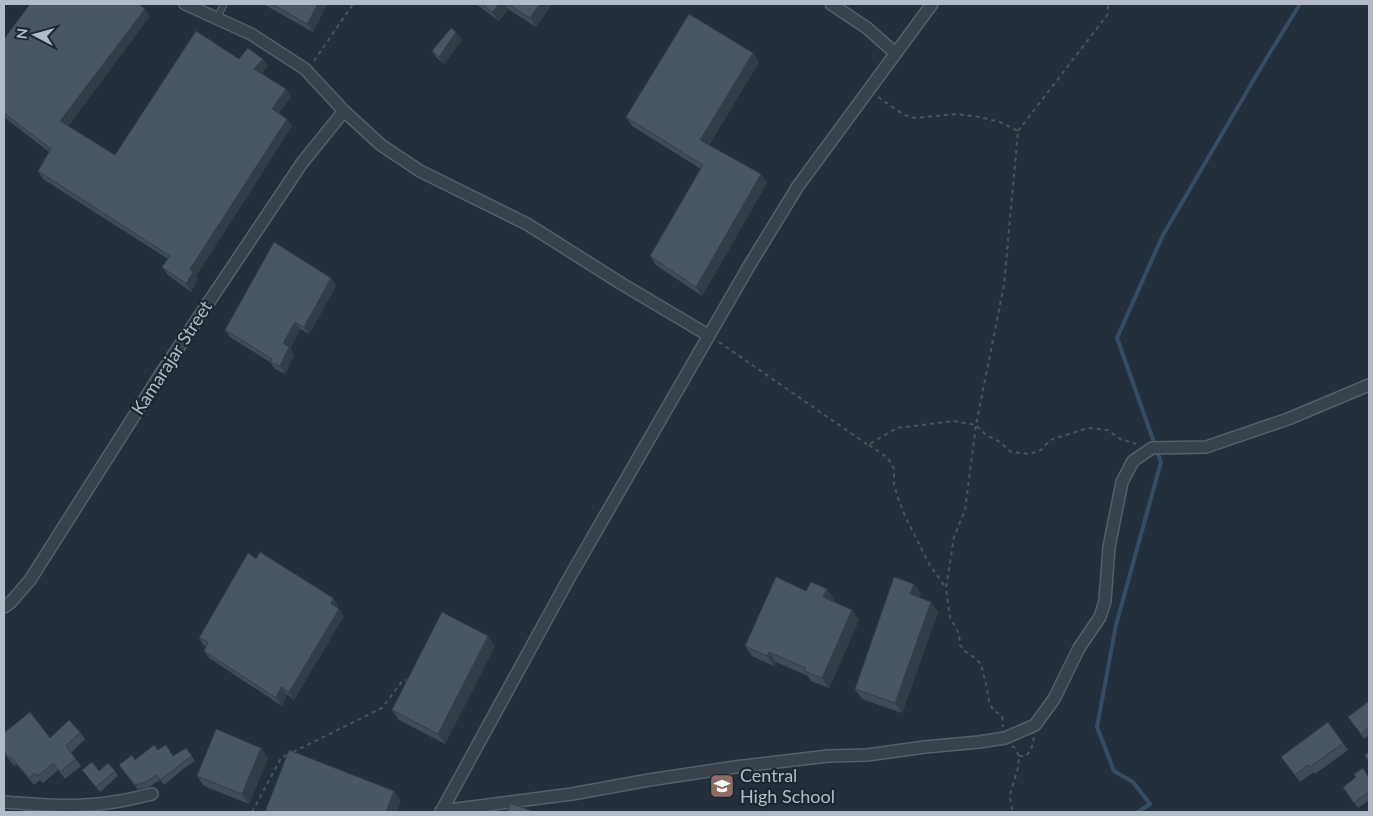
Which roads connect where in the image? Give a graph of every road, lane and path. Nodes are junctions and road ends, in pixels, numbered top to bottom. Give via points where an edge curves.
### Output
1 (185, 4) edge
2 (224, 4) edge
3 (354, 4) edge
4 (831, 4) edge
5 (932, 4) edge
6 (1108, 4) edge
7 (217, 18) junction
8 (895, 53) junction
9 (308, 72) junction
10 (868, 90) junction
11 (344, 111) junction
12 (1018, 131) junction
13 (708, 335) junction
14 (1369, 385) edge
15 (976, 425) junction
16 (868, 445) junction
17 (1152, 448) junction
18 (946, 588) junction
19 (4, 607) edge
20 (412, 682) edge
21 (1035, 725) junction
22 (1005, 738) junction
23 (1019, 756) junction
24 (152, 794) dead end
25 (4, 802) edge
26 (252, 812) edge
27 (441, 812) edge
28 (1013, 812) edge

1 - 7 street
2 - 7 lane
3 - 9 path
4 - 8 street via 867,28
5 - 8 street
6 - 12 path via 1108,14
7 - 9 street via 252,34
8 - 10 street
9 - 11 street
10 - 12 path via 904,116 956,114 979,117
10 - 13 street via 798,186
11 - 13 street via 381,145 420,171 527,224
11 - 19 street, Kamarajar Street via 296,171 30,580
12 - 15 path via 1004,285
13 - 16 path
13 - 27 street
14 - 17 street via 1288,419 1206,447
15 - 16 path via 954,421 897,428
15 - 17 path via 1011,452 1030,454 1041,450 1050,440 1088,428 1108,430 1120,439
15 - 18 path via 965,510 954,537
16 - 18 path via 888,458 894,469 894,484 905,516 929,564
17 - 21 street via 1133,461 1122,482 1100,617 1079,648 1054,699
18 - 22 path via 950,617 960,645 981,664 988,701 1002,716
20 - 26 path via 404,680 382,708 281,758
21 - 22 street
21 - 23 path via 1031,750 1026,756
22 - 23 path
22 - 27 street via 735,767
23 - 28 path via 1010,798
24 - 25 street via 88,805

